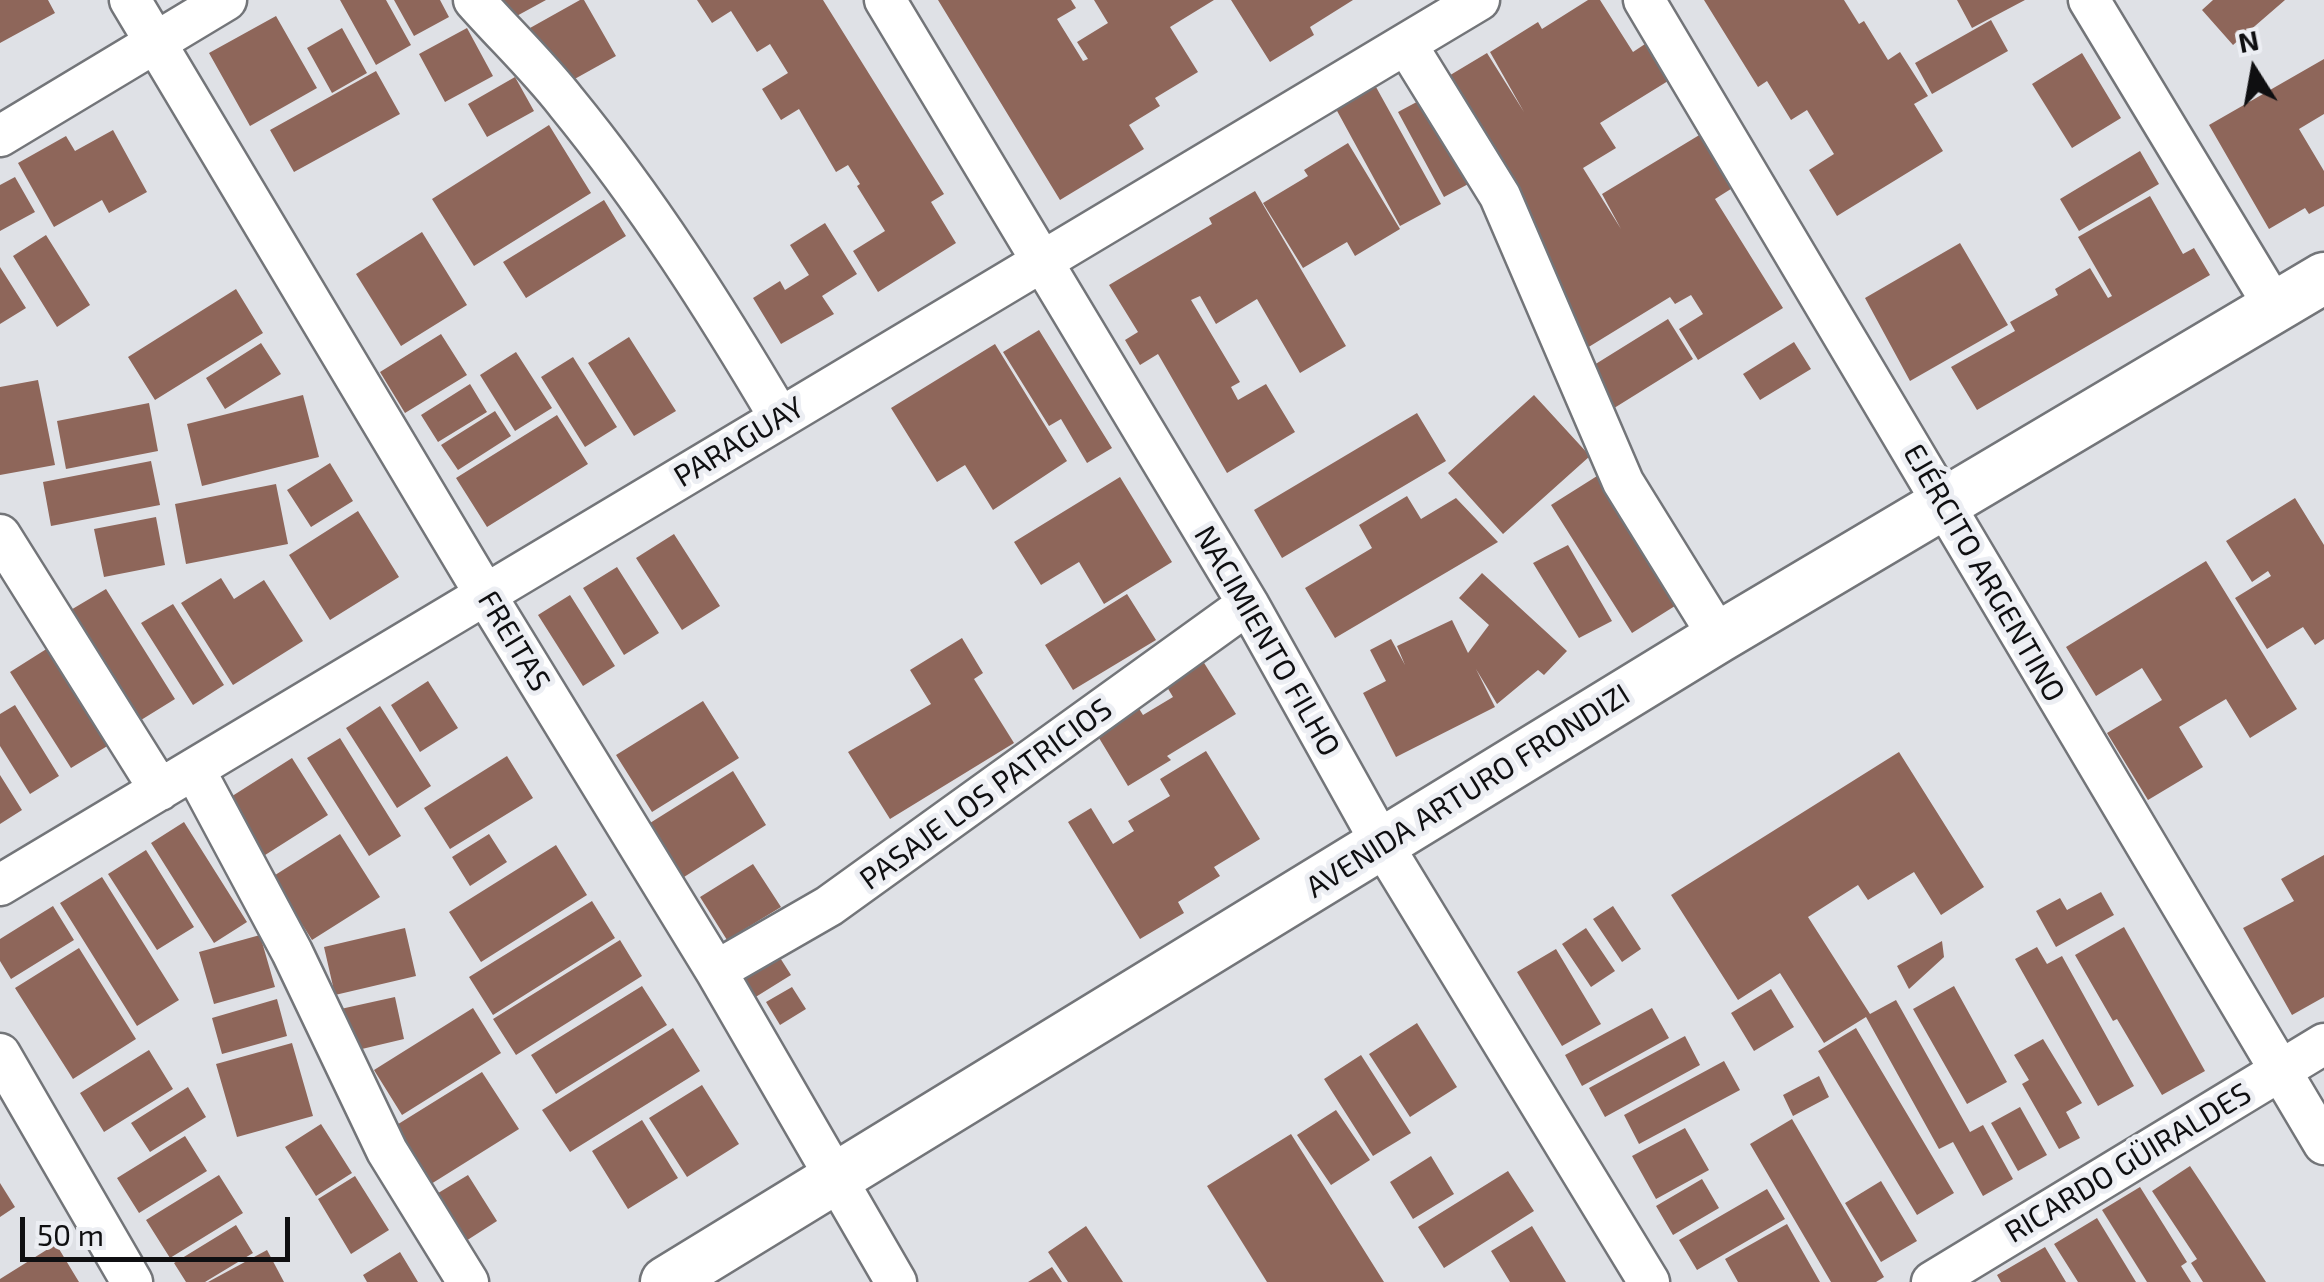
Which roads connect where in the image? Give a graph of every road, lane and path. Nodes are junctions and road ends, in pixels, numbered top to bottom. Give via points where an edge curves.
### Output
1 (130, 0) edge
2 (226, 0) edge
3 (474, 0) edge
4 (885, 0) edge
5 (1479, 0) edge
6 (1644, 0) edge
7 (2089, 0) edge
8 (156, 43) junction
9 (1406, 44) junction
10 (0, 136) edge
11 (1044, 260) junction
12 (2324, 278) edge
13 (2324, 288) edge
14 (2274, 306) junction
15 (780, 418) junction
16 (1945, 504) junction
17 (0, 535) edge
18 (485, 594) junction
19 (1248, 604) junction
20 (1719, 638) junction
21 (177, 779) junction
22 (1382, 844) junction
23 (0, 886) edge
24 (716, 971) junction
25 (2324, 1044) edge
26 (0, 1054) edge
27 (2279, 1070) junction
28 (2324, 1144) edge
29 (836, 1181) junction
30 (132, 1282) edge
31 (468, 1282) edge
32 (666, 1282) edge
33 (896, 1282) edge
34 (1649, 1282) edge
35 (1932, 1282) edge

1 - 8 street, FREITAS
2 - 8 street
3 - 15 street via 565,100 636,195 707,294
4 - 11 street, NACIMIENTO FILHO
5 - 9 street, PARAGUAY
6 - 16 street, EJÉRCITO ARGENTINO
7 - 14 street
8 - 10 street
8 - 18 street, FREITAS
9 - 11 street, PARAGUAY
9 - 20 street via 1500,196 1623,482
11 - 15 street, PARAGUAY
11 - 19 street, NACIMIENTO FILHO
12 - 14 main road
13 - 14 main road
14 - 16 main road, AVENIDA ARTURO FRONDIZI
15 - 18 street, PARAGUAY
16 - 20 main road, AVENIDA ARTURO FRONDIZI
16 - 27 street, EJÉRCITO ARGENTINO
17 - 21 street
18 - 21 street, PARAGUAY
18 - 24 street, FREITAS
19 - 22 street, NACIMIENTO FILHO
19 - 24 street, PASAJE LOS PATRICIOS via 830,906
20 - 22 main road, AVENIDA ARTURO FRONDIZI
21 - 23 street, PARAGUAY
21 - 31 street via 292,952 387,1152
22 - 29 main road, AVENIDA ARTURO FRONDIZI
22 - 34 street, NACIMIENTO FILHO
24 - 29 street, FREITAS
25 - 27 street, RICARDO GÜIRALDES
26 - 30 street
27 - 28 street, EJÉRCITO ARGENTINO
27 - 35 street, RICARDO GÜIRALDES
29 - 32 main road, AVENIDA ARTURO FRONDIZI
29 - 33 street, FREITAS

